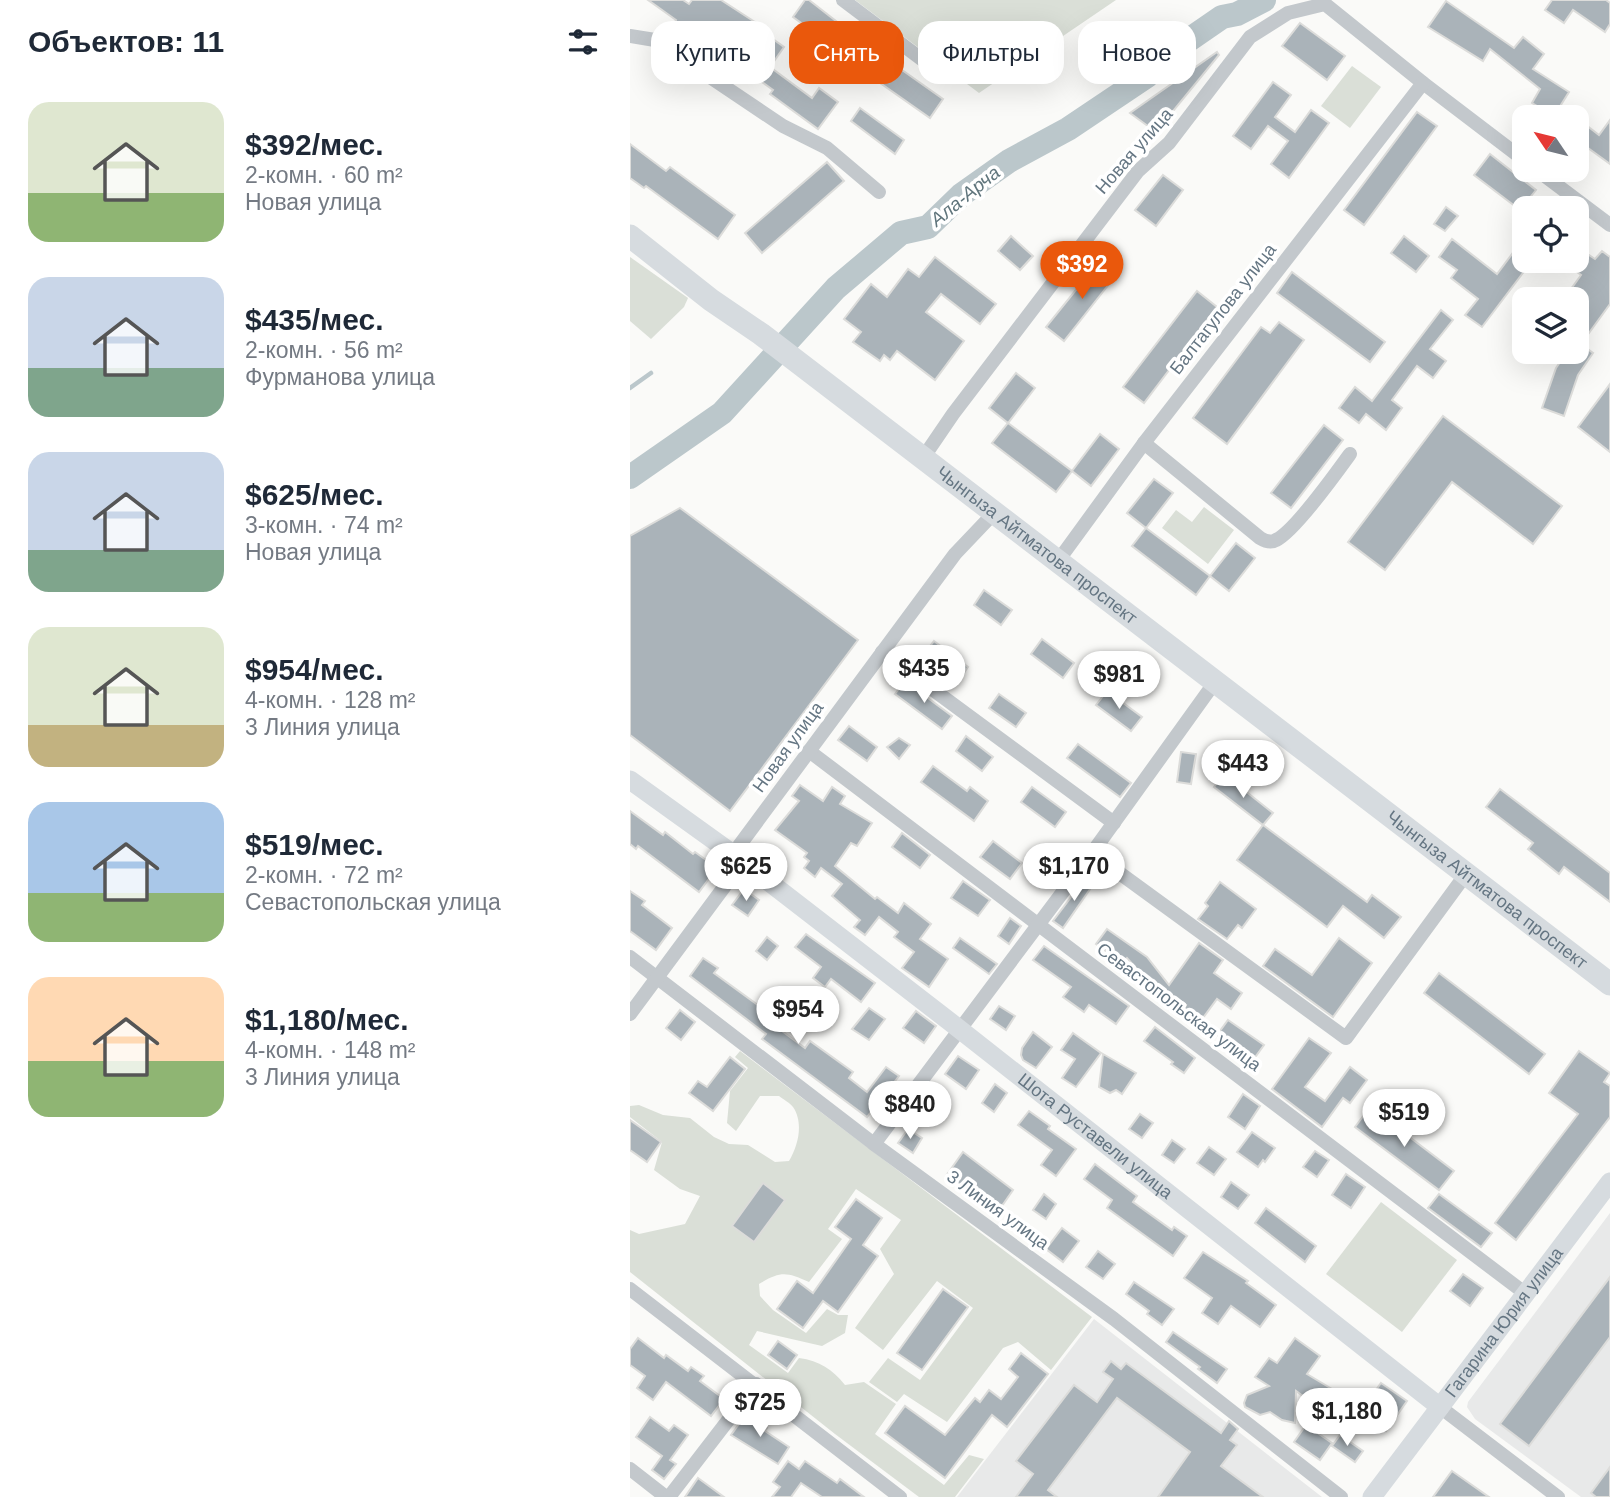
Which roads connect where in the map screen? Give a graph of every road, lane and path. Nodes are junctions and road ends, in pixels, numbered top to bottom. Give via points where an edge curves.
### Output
1 (843, 0) edge
2 (630, 36) edge
3 (918, 56) edge
4 (1423, 83) junction
5 (1512, 151) edge
6 (1553, 182) edge
7 (879, 192) dead end
8 (1610, 225) edge
9 (630, 236) edge
10 (1144, 443) junction
11 (1350, 454) dead end
12 (923, 458) junction
13 (994, 513) junction
14 (1058, 561) junction
15 (882, 652) junction
16 (1215, 682) junction
17 (809, 751) junction
18 (630, 780) edge
19 (1114, 823) junction
20 (1092, 853) junction
21 (733, 854) junction
22 (1466, 874) junction
23 (1038, 924) junction
24 (630, 957) edge
25 (657, 977) junction
26 (1610, 984) edge
27 (630, 1014) edge
28 (960, 1029) junction
29 (874, 1144) junction
30 (1610, 1182) edge
31 (630, 1289) edge
32 (1526, 1294) junction
33 (756, 1384) junction
34 (1440, 1407) junction
35 (630, 1469) edge
36 (667, 1497) edge
37 (900, 1497) edge
38 (1341, 1497) edge
39 (1372, 1497) edge
40 (1558, 1497) edge

1 - 3 street
2 - 7 street via 655,40 783,126 827,148
4 - 5 street
4 - 10 street, Балтагулова улица
4 - 12 street, Новая улица via 1325,4 1288,13 1250,37 1169,143 1130,181
6 - 8 street
9 - 12 main road, Чынгыза Айтматова проспект
10 - 11 street via 1268,542 1286,533
10 - 14 street, Балтагулова улица
12 - 13 main road, Чынгыза Айтматова проспект
13 - 14 main road, Чынгыза Айтматова проспект
13 - 15 street, Новая улица via 963,543
14 - 16 main road, Чынгыза Айтматова проспект
15 - 17 street, Новая улица
15 - 19 street
16 - 19 street
16 - 22 main road, Чынгыза Айтматова проспект
17 - 21 street, Новая улица
17 - 23 street, Севастопольская улица
18 - 21 street, Шота Руставели улица
19 - 20 street
20 - 22 street via 1346,1038
20 - 23 street
21 - 25 street, Новая улица via 733,875
21 - 28 street, Шота Руставели улица
22 - 26 main road, Чынгыза Айтматова проспект
23 - 28 street
23 - 32 street, Севастопольская улица
24 - 25 street, 3 Линия улица
25 - 27 street, Новая улица
25 - 29 street, 3 Линия улица
28 - 29 street
28 - 34 street, Шота Руставели улица
29 - 38 street, 3 Линия улица via 1114,1319
30 - 32 street, Гагарина Юрия улица
31 - 33 street
32 - 34 street, Гагарина Юрия улица
33 - 36 street
33 - 37 street
34 - 39 street, Гагарина Юрия улица
34 - 40 street, Шота Руставели улица
35 - 36 street

